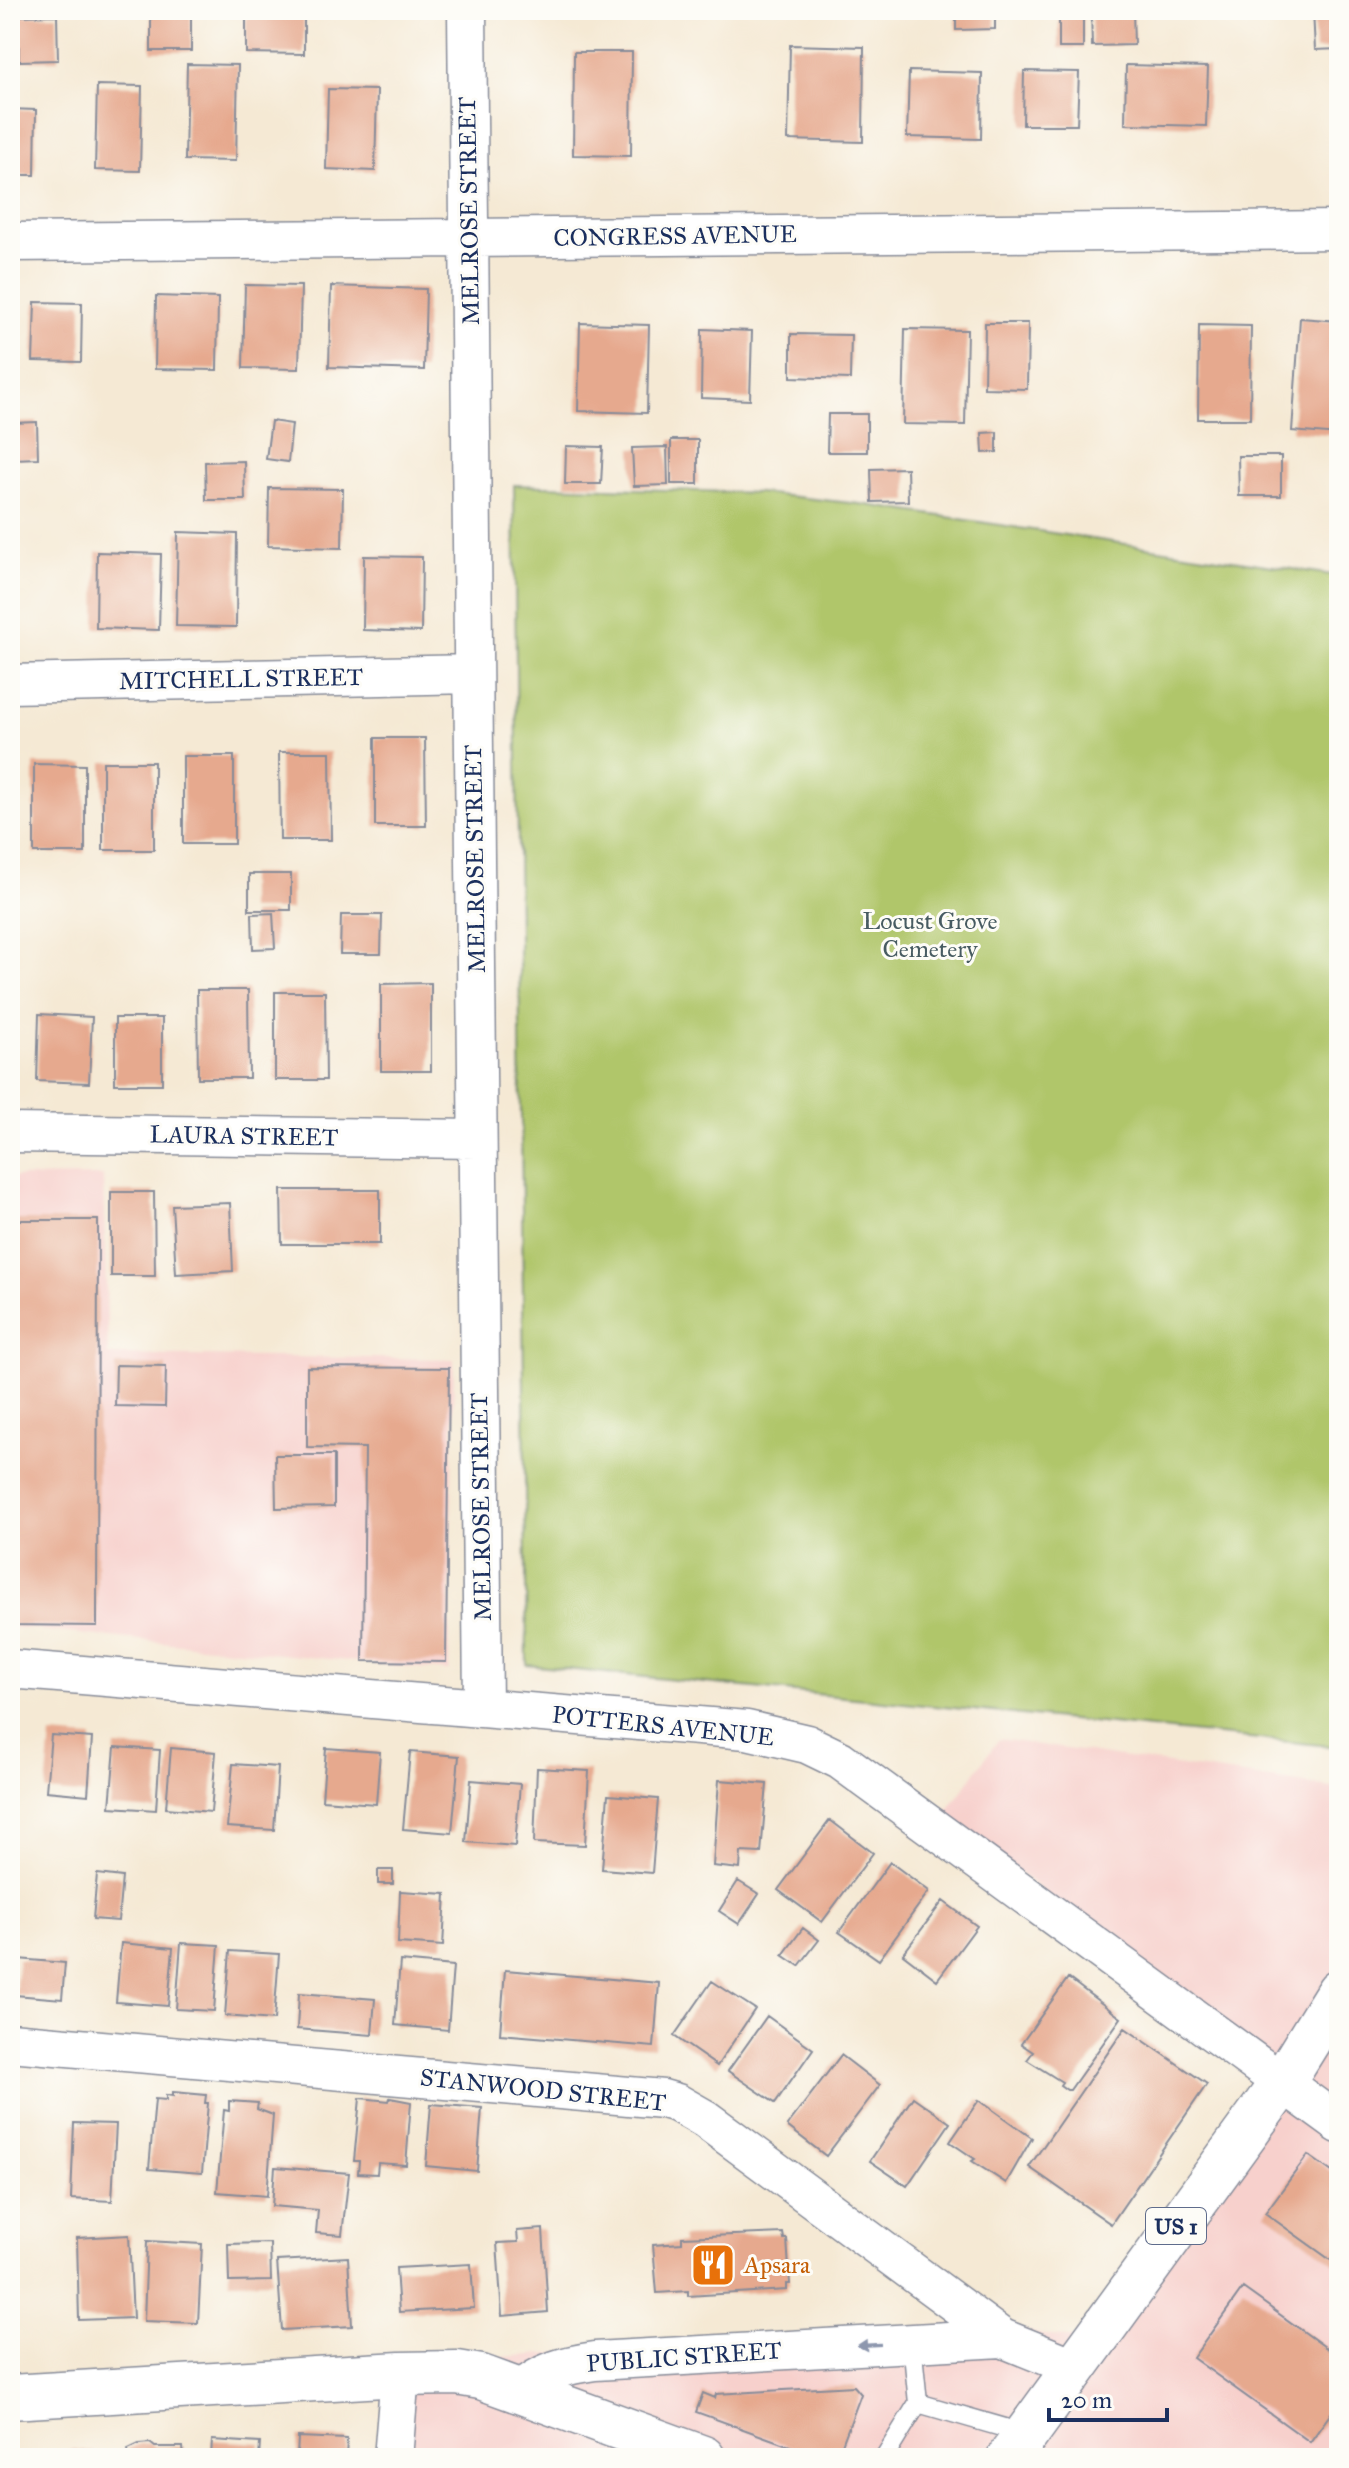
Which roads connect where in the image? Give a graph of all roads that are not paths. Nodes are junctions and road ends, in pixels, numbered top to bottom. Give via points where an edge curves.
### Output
1 (467, 10) edge
2 (1339, 230) edge
3 (469, 238) junction
4 (10, 242) edge
5 (473, 674) junction
6 (10, 684) edge
7 (10, 1133) edge
8 (477, 1139) junction
9 (10, 1669) edge
10 (483, 1708) junction
11 (1339, 1991) edge
12 (10, 2042) edge
13 (1282, 2083) junction
14 (1339, 2124) edge
15 (1002, 2338) junction
16 (912, 2343) junction
17 (1074, 2367) junction
18 (400, 2374) junction
19 (520, 2391) junction
20 (10, 2397) edge
21 (918, 2403) junction
22 (1018, 2446) edge
23 (393, 2458) edge
24 (703, 2458) edge
25 (884, 2458) edge

1 - 3 street, MELROSE STREET
2 - 3 street, CONGRESS AVENUE
3 - 4 street, CONGRESS AVENUE
3 - 5 street, MELROSE STREET
5 - 6 street, MITCHELL STREET
5 - 8 street, MELROSE STREET
7 - 8 street, LAURA STREET
8 - 10 street, MELROSE STREET
9 - 10 street, POTTERS AVENUE
10 - 13 street, POTTERS AVENUE via 747,1730 807,1744 840,1760
11 - 13 main road, US 1
12 - 15 street, STANWOOD STREET via 663,2099 705,2119
13 - 14 street, POTTERS AVENUE
13 - 17 main road, US 1
15 - 16 street, PUBLIC STREET
15 - 17 street, PUBLIC STREET
16 -> 19 street, PUBLIC STREET via 595,2361 551,2371
16 - 21 lane
17 - 22 main road, US 1
18 - 19 main road via 457,2373
18 - 20 main road
18 - 23 street
19 - 24 main road
21 - 22 lane
21 - 25 lane

